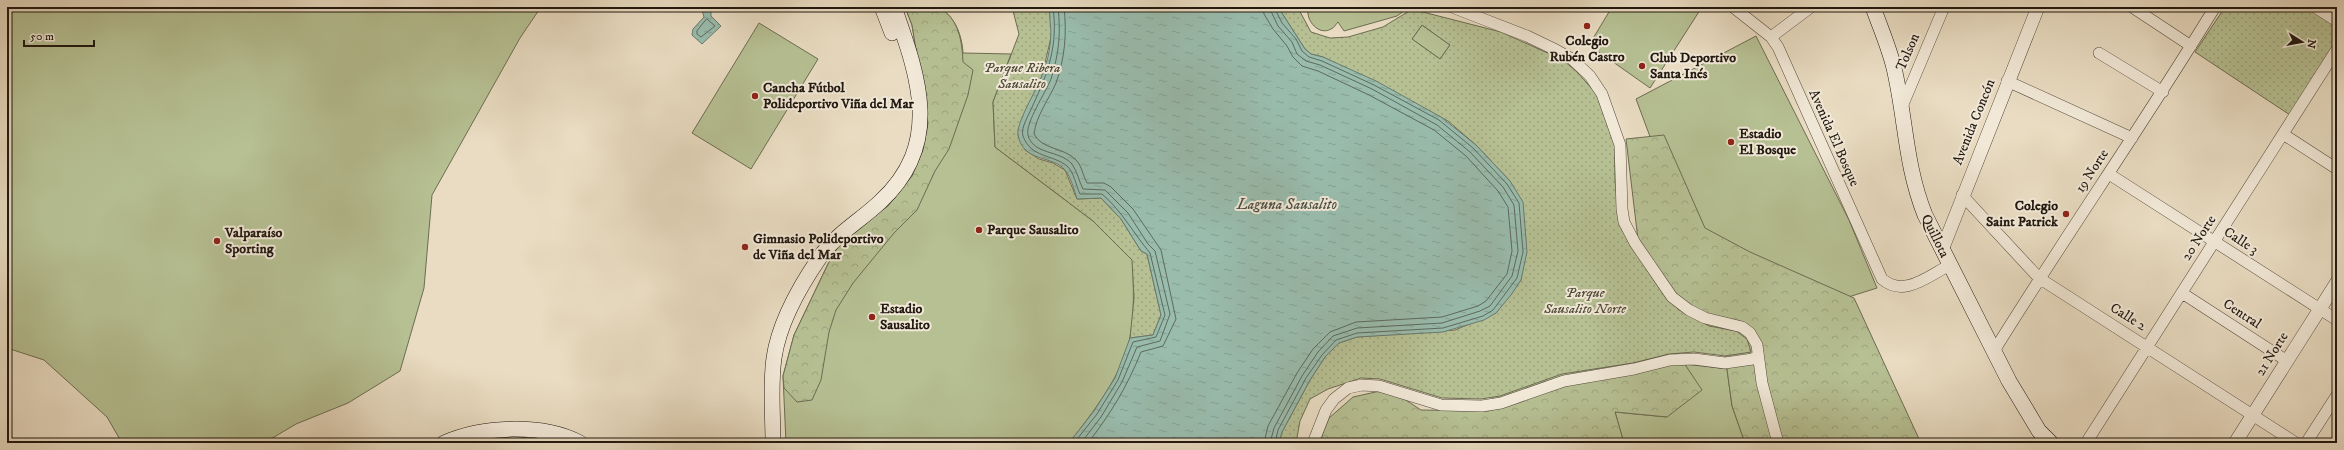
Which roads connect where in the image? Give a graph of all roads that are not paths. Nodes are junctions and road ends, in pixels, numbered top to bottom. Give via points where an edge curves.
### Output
1 (882, 7) edge
2 (894, 7) edge
3 (1452, 7) edge
4 (1733, 7) edge
5 (1811, 7) edge
6 (1873, 7) edge
7 (1944, 7) edge
8 (2038, 7) edge
9 (2132, 7) edge
10 (2215, 7) edge
11 (2315, 7) edge
12 (2337, 21) edge
13 (1772, 37) junction
14 (2191, 46) junction
15 (2337, 49) edge
16 (2099, 53) dead end
17 (2007, 81) junction
18 (916, 85) junction
19 (2163, 92) junction
20 (1901, 109) junction
21 (2283, 134) junction
22 (2132, 138) junction
23 (2337, 169) edge
24 (2109, 174) junction
25 (1962, 195) junction
26 (2214, 242) junction
27 (1942, 250) junction
28 (1950, 265) junction
29 (2039, 278) junction
30 (2337, 282) edge
31 (2182, 293) junction
32 (2320, 309) junction
33 (2337, 320) edge
34 (2147, 347) junction
35 (1994, 351) junction
36 (1757, 356) junction
37 (2287, 361) junction
38 (2337, 395) edge
39 (2253, 415) junction
40 (444, 443) edge
41 (580, 443) edge
42 (773, 443) edge
43 (1313, 443) edge
44 (1778, 443) edge
45 (2051, 443) edge
46 (2086, 443) edge
47 (2234, 443) edge
48 (2296, 443) edge
49 (2306, 443) edge

1 - 18 main road via 905,66
2 - 18 main road via 913,64
3 - 36 street via 1556,50 1572,59 1590,76 1602,94 1620,145 1622,209 1624,222 1635,243 1672,296 1689,310 1700,315 1742,327 1750,333 1756,345
4 - 13 street, Avenida El Bosque
5 - 13 street
6 - 20 main road, Quillota via 1894,69
7 - 20 street, Tolson
8 - 17 street, Avenida Concón
9 - 14 street
10 - 14 street, 19 Norte
11 - 12 street
13 - 28 street, Avenida El Bosque via 1882,279 1897,288 1907,287
14 - 19 street, 19 Norte
15 - 21 street, 20 Norte
16 - 19 street
17 - 22 street
17 - 25 street, Avenida Concón
18 - 42 main road via 921,106 921,128 909,166 900,181 879,203 844,231 820,256 786,319 774,358
19 - 22 street, 19 Norte
20 - 27 main road, Quillota via 1914,189
21 - 23 street
21 - 26 street, 20 Norte
22 - 24 street, 19 Norte
24 - 26 street, Calle 3
24 - 29 street, 19 Norte
25 - 27 street, Avenida Concón
25 - 29 street, Calle 2
26 - 31 street, 20 Norte
26 - 32 street, Calle 3
27 - 28 main road, Quillota
28 - 35 main road, Quillota
29 - 34 street, Calle 2
29 - 35 street, 19 Norte
30 - 32 street, 21 Norte
31 - 34 street, 20 Norte
31 - 37 street, Central
32 - 33 street, Calle 3
32 - 37 street, 21 Norte
34 - 39 street, Calle 2
34 - 46 street, 20 Norte
35 - 45 main road, Quillota via 2028,415
36 - 43 street via 1725,363 1694,359 1670,360 1634,369 1564,380 1501,403 1482,406 1441,405 1379,386 1362,385 1348,388 1334,399 1326,410
36 - 44 street via 1770,419
37 - 39 street, 21 Norte
38 - 49 street
39 - 47 street, 21 Norte
39 - 48 street, Calle 2
40 - 41 main road via 479,433 534,429

